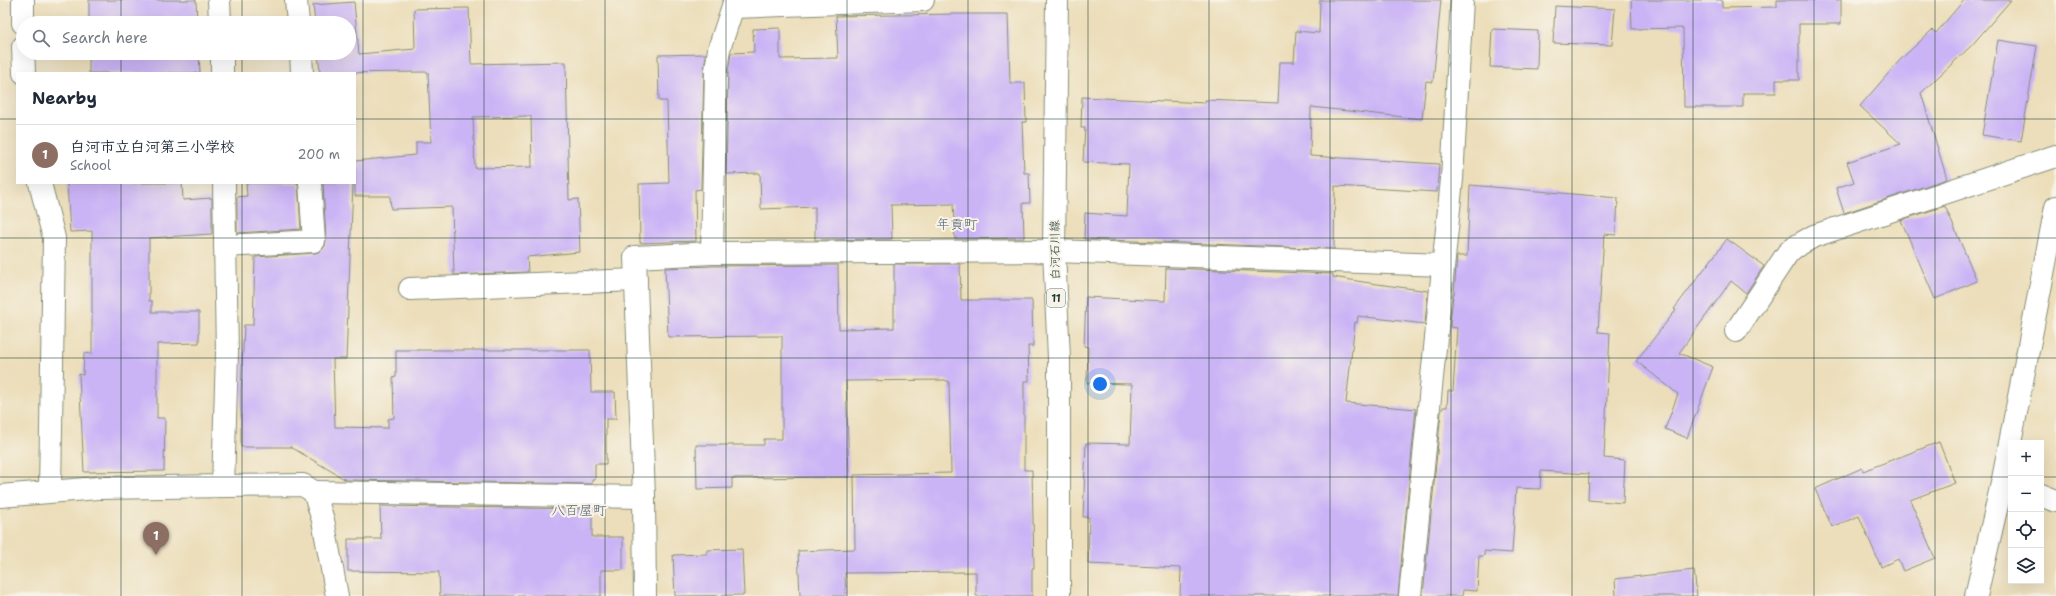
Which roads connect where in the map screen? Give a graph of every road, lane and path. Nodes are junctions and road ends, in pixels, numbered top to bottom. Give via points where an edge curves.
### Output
1 (23, 0) edge
2 (219, 0) edge
3 (296, 0) edge
4 (923, 0) edge
5 (1057, 0) edge
6 (1462, 0) edge
7 (734, 4) edge
8 (23, 16) edge
9 (220, 16) edge
10 (297, 16) edge
11 (24, 60) edge
12 (222, 60) edge
13 (301, 60) edge
14 (24, 72) edge
15 (222, 72) edge
16 (302, 72) edge
17 (2056, 156) edge
18 (40, 184) edge
19 (224, 184) edge
20 (310, 184) edge
21 (2056, 207) edge
22 (225, 246) junction
23 (1054, 251) junction
24 (712, 253) junction
25 (1443, 265) junction
26 (636, 280) junction
27 (410, 289) dead end
28 (1736, 331) dead end
29 (2007, 480) edge
30 (223, 486) junction
31 (50, 492) junction
32 (314, 492) junction
33 (0, 496) edge
34 (2044, 496) edge
35 (644, 497) junction
36 (2056, 501) edge
37 (337, 596) edge
38 (645, 596) edge
39 (1059, 596) edge
40 (1410, 596) edge
41 (1976, 596) edge

1 - 8 street
2 - 9 street
3 - 10 street
4 - 7 street
5 - 23 street, 白河石川線 / 11
6 - 25 street via 1452,180
7 - 24 street via 719,50 716,70
11 - 14 street
12 - 15 street
13 - 16 street
17 - 28 street via 1814,236 1793,248 1788,254
18 - 31 street via 54,238
19 - 22 street
20 - 22 street via 314,241
21 - 29 street
22 - 30 street via 227,352
23 - 24 street
23 - 25 street
23 - 39 street, 白河石川線 / 11 via 1058,358
24 - 26 street via 635,257
25 - 40 street
26 - 27 street
26 - 35 street
29 - 41 street
30 - 31 street via 98,488
30 - 32 street via 303,485
31 - 33 street
32 - 35 street
32 - 37 street via 323,520
34 - 36 street
35 - 38 street

